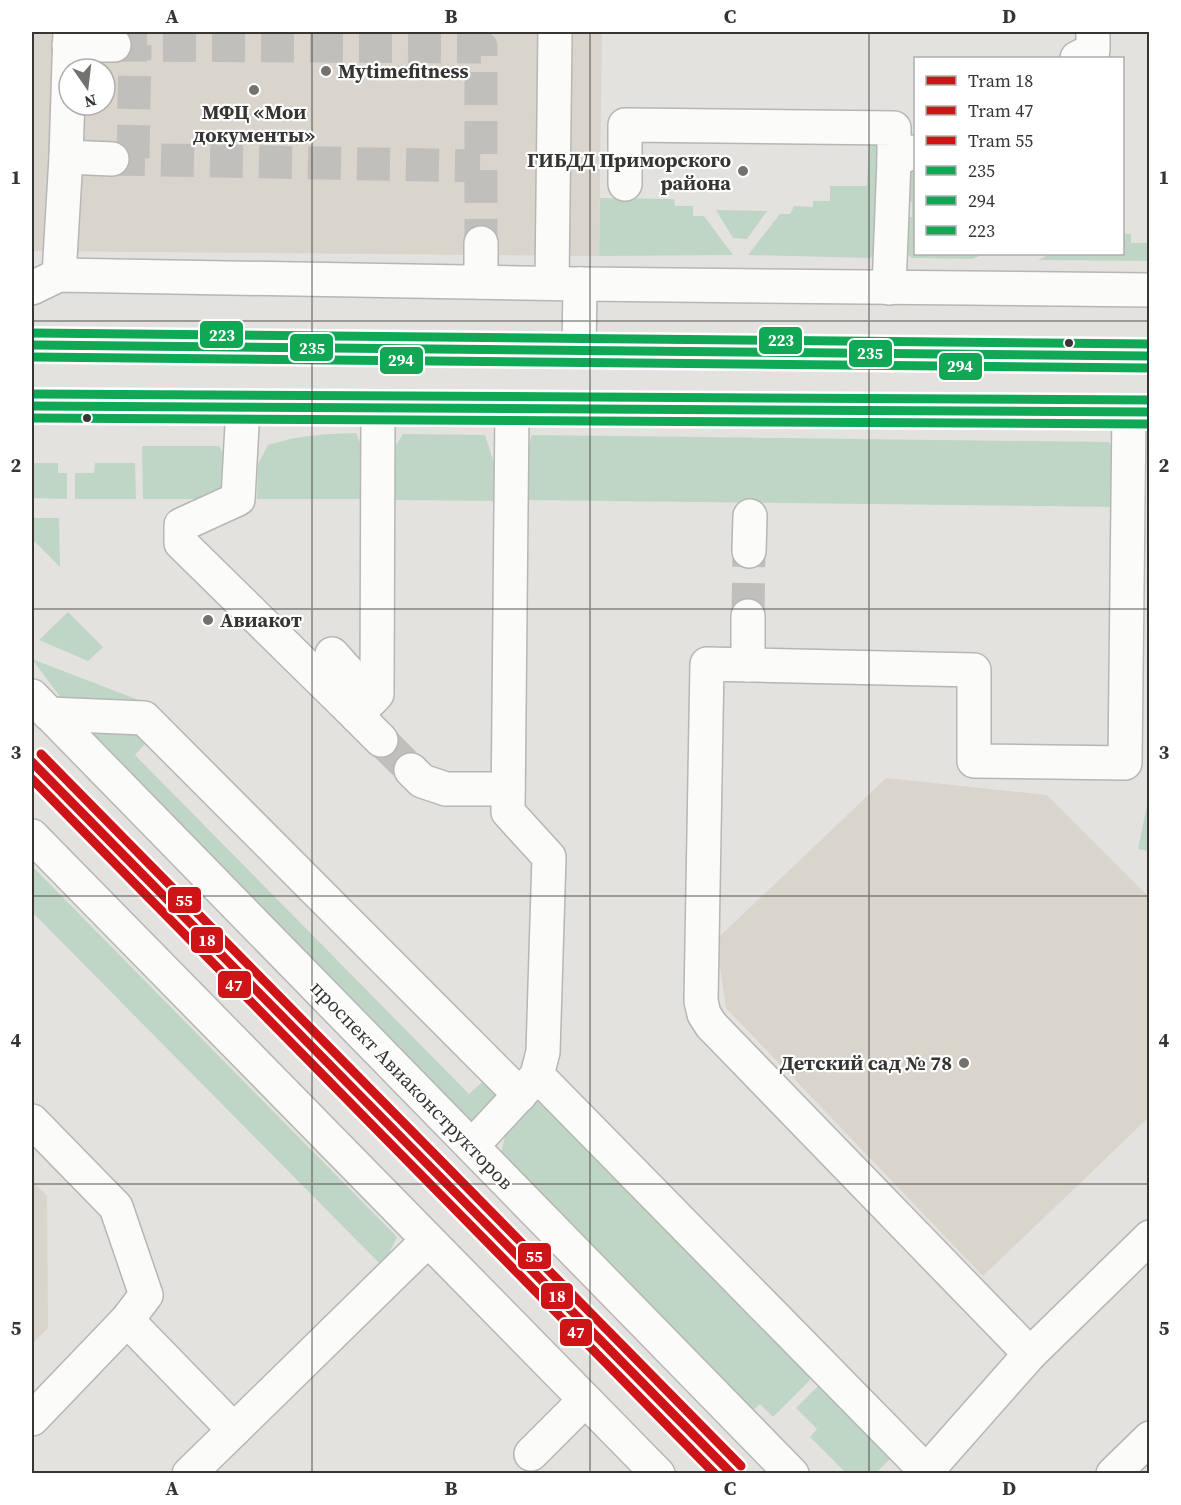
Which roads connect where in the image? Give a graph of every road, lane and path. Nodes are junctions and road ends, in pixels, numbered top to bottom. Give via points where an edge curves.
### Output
1 (555, 32) edge
2 (1093, 32) edge
3 (70, 38) edge
4 (114, 45) tunnel mouth
5 (1079, 57) edge
6 (905, 156) edge
7 (66, 158) junction
8 (112, 159) tunnel mouth
9 (625, 184) dead end
10 (481, 243) tunnel mouth
11 (45, 281) edge
12 (481, 282) junction
13 (566, 283) junction
14 (890, 288) junction
15 (1149, 290) edge
16 (32, 345) edge
17 (579, 351) junction
18 (1149, 356) edge
19 (32, 406) edge
20 (243, 407) junction
21 (378, 408) junction
22 (512, 409) junction
23 (1139, 412) edge
24 (750, 516) dead end
25 (749, 551) tunnel mouth
26 (748, 616) tunnel mouth
27 (332, 654) dead end
28 (748, 665) junction
29 (40, 705) edge
30 (364, 707) junction
31 (381, 740) tunnel mouth
32 (411, 770) tunnel mouth
33 (508, 789) junction
34 (32, 836) edge
35 (529, 1085) junction
36 (32, 1121) edge
37 (471, 1146) junction
38 (1149, 1237) edge
39 (428, 1240) junction
40 (127, 1320) junction
41 (1030, 1354) junction
42 (585, 1400) junction
43 (32, 1419) edge
44 (234, 1430) junction
45 (1149, 1438) edge
46 (531, 1454) dead end
47 (1124, 1470) edge
48 (925, 1472) edge
49 (189, 1473) edge
50 (658, 1473) edge
51 (792, 1473) edge

1 - 13 street
2 - 5 street via 1093,50
3 - 4 street
3 - 7 street
6 - 9 street via 894,128 626,125
6 - 14 street
7 - 8 street
7 - 11 street
10 - 12 street
11 - 12 street
12 - 13 street
13 - 14 street
13 - 17 street
14 - 15 street
16 - 17 main road
17 - 18 main road
19 - 20 main road
20 - 21 main road
20 - 30 street via 238,499 181,525 181,543
21 - 22 main road
21 - 30 street via 376,694
22 - 23 main road
22 - 33 street
23 - 28 street via 1130,520 1125,763 974,761 974,670
24 - 25 street
26 - 28 street
27 - 30 street
28 - 41 street via 707,664 701,1001 704,1014
29 - 35 street via 144,718
29 - 37 street, проспект Авиаконструкторов
30 - 31 street
32 - 33 street via 422,781 446,789
33 - 35 street via 508,813 549,858 543,1052
34 - 39 street
35 - 37 street
35 - 48 street
36 - 40 street via 116,1206 146,1295
37 - 51 street, проспект Авиаконструкторов
38 - 41 street
39 - 42 street
39 - 44 street
40 - 43 street
40 - 44 street
41 - 48 street
42 - 46 street
42 - 50 street
44 - 49 street
45 - 47 street

